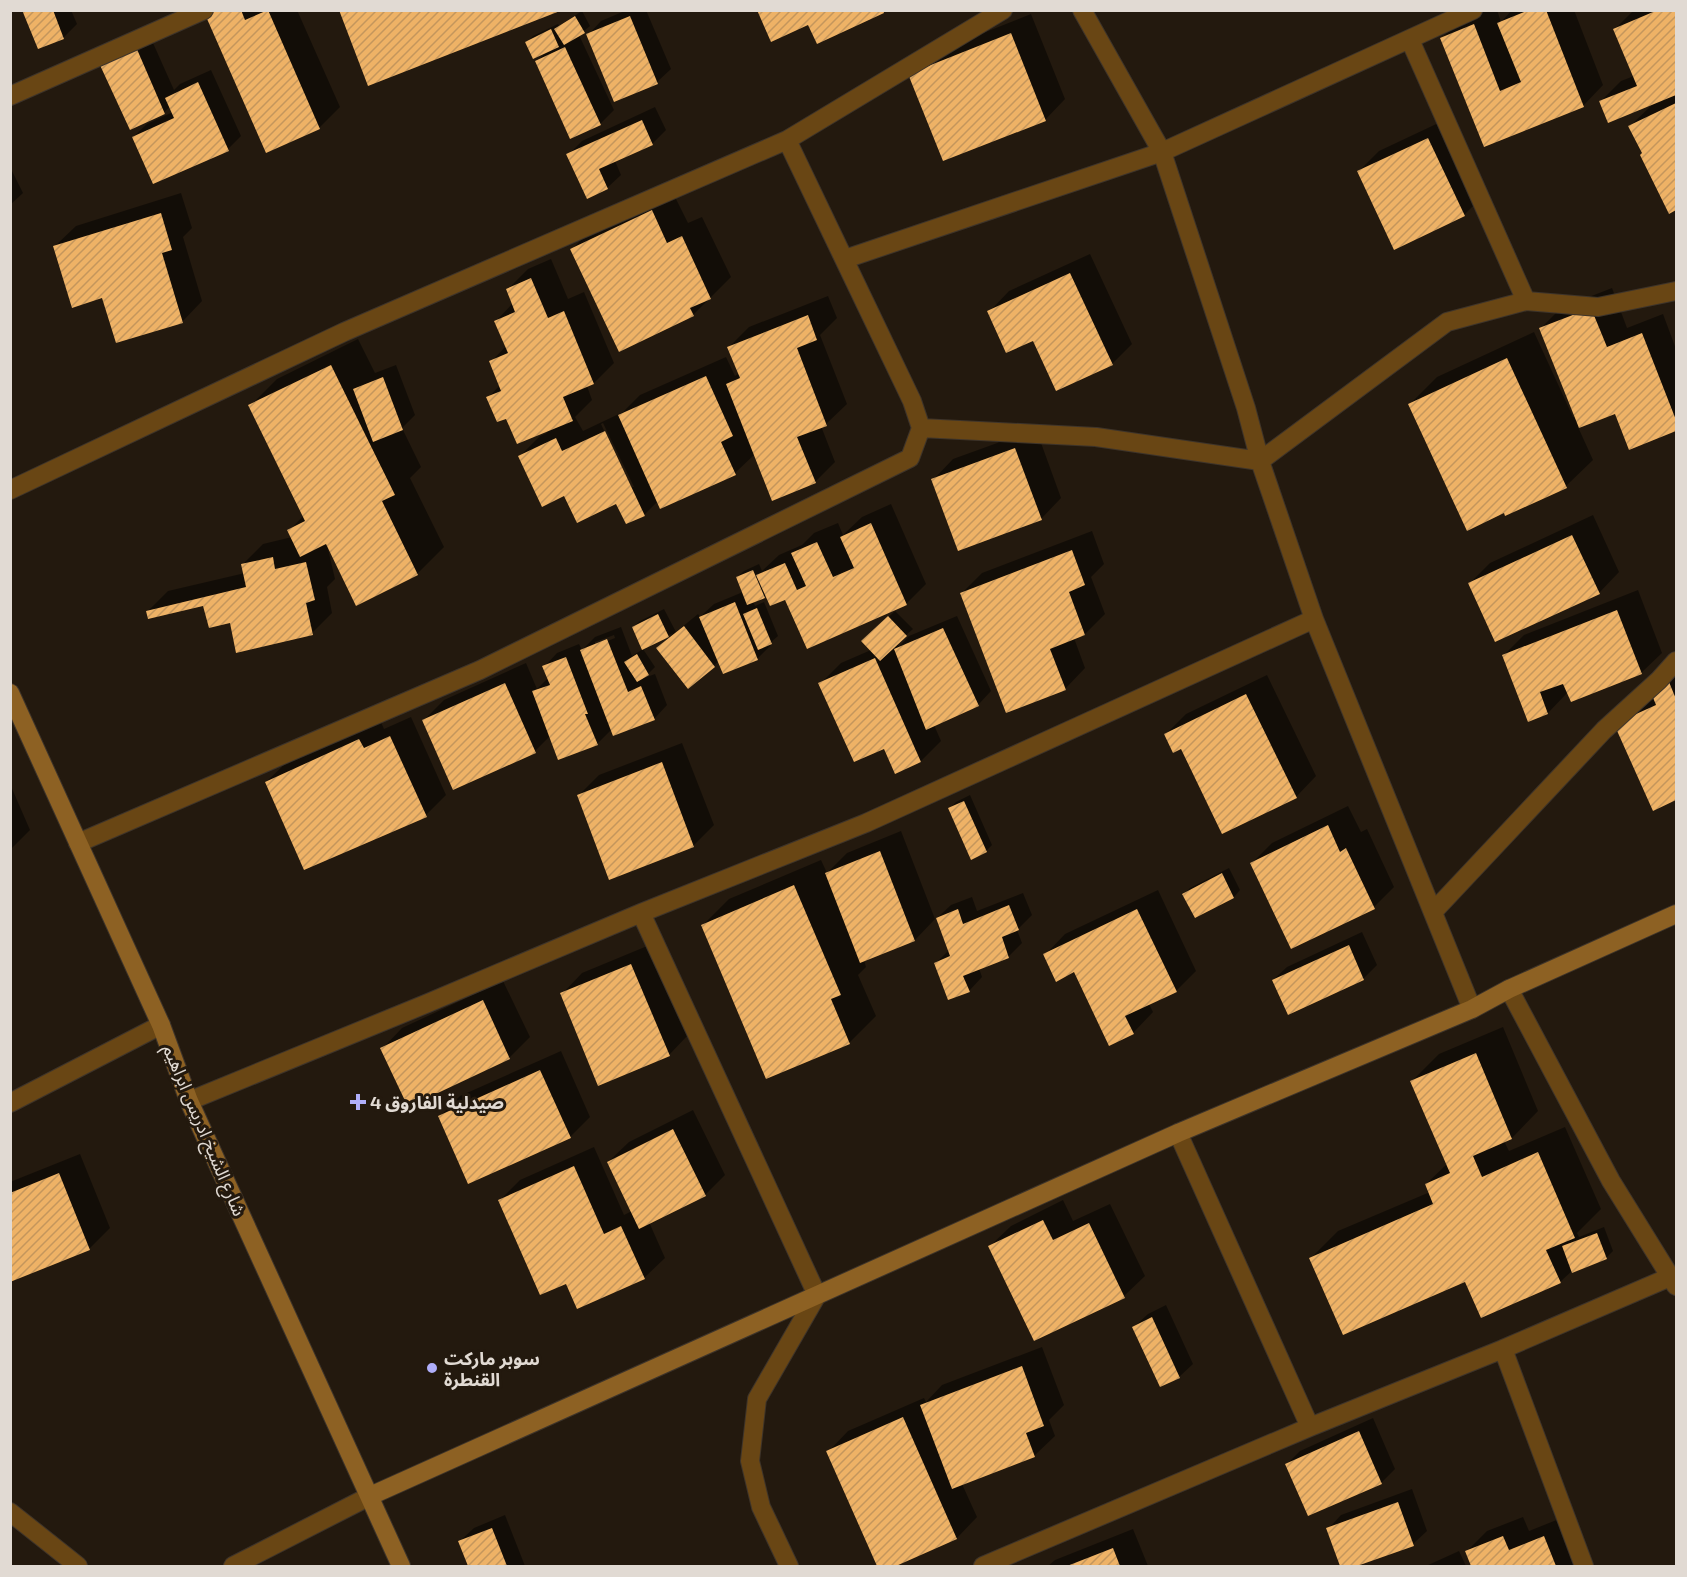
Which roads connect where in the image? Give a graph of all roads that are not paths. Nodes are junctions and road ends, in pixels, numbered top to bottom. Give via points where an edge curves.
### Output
1 (204, 10) edge
2 (1004, 10) edge
3 (1082, 10) edge
4 (1473, 10) edge
5 (1410, 40) junction
6 (10, 96) edge
7 (787, 140) junction
8 (1162, 152) junction
9 (845, 260) junction
10 (1677, 291) edge
11 (1526, 301) junction
12 (921, 428) junction
13 (1260, 461) junction
14 (10, 490) edge
15 (1314, 619) junction
16 (1677, 661) edge
17 (13, 702) edge
18 (78, 843) junction
19 (1433, 912) junction
20 (642, 913) junction
21 (1677, 914) edge
22 (1509, 989) junction
23 (1472, 1009) junction
24 (161, 1025) junction
25 (189, 1101) junction
26 (10, 1103) edge
27 (1178, 1133) junction
28 (1673, 1282) edge
29 (818, 1295) junction
30 (1503, 1349) junction
31 (1310, 1427) junction
32 (370, 1496) junction
33 (10, 1512) edge
34 (78, 1566) edge
35 (233, 1566) edge
36 (401, 1566) edge
37 (789, 1566) edge
38 (983, 1566) edge
39 (1584, 1566) edge

1 - 6 street
2 - 7 street
3 - 8 street
4 - 5 street
5 - 8 street
5 - 11 street
7 - 9 street
7 - 14 street via 344,332
8 - 9 street
8 - 13 street
9 - 12 street
10 - 11 street via 1598,308
11 - 13 street via 1447,322
12 - 13 street via 1096,437
12 - 18 street via 910,458 480,670
13 - 15 street
15 - 19 street
15 - 20 street via 866,823
16 - 19 street via 1604,730
17 - 18 street, شارع الشيخ ادريس ابراهيم
18 - 24 street, شارع الشيخ ادريس ابراهيم
19 - 23 street
20 - 25 street
20 - 29 street
21 - 22 street
22 - 23 street
22 - 28 street via 1611,1181
23 - 27 street
24 - 25 street, شارع الشيخ ادريس ابراهيم
24 - 26 street
25 - 32 street, شارع الشيخ ادريس ابراهيم
27 - 29 street
27 - 31 street
28 - 30 street
29 - 32 street
29 - 37 street via 757,1399 750,1461 761,1507
30 - 31 street
30 - 39 street
31 - 38 street
32 - 35 street
32 - 36 street, شارع الشيخ ادريس ابراهيم
33 - 34 street

